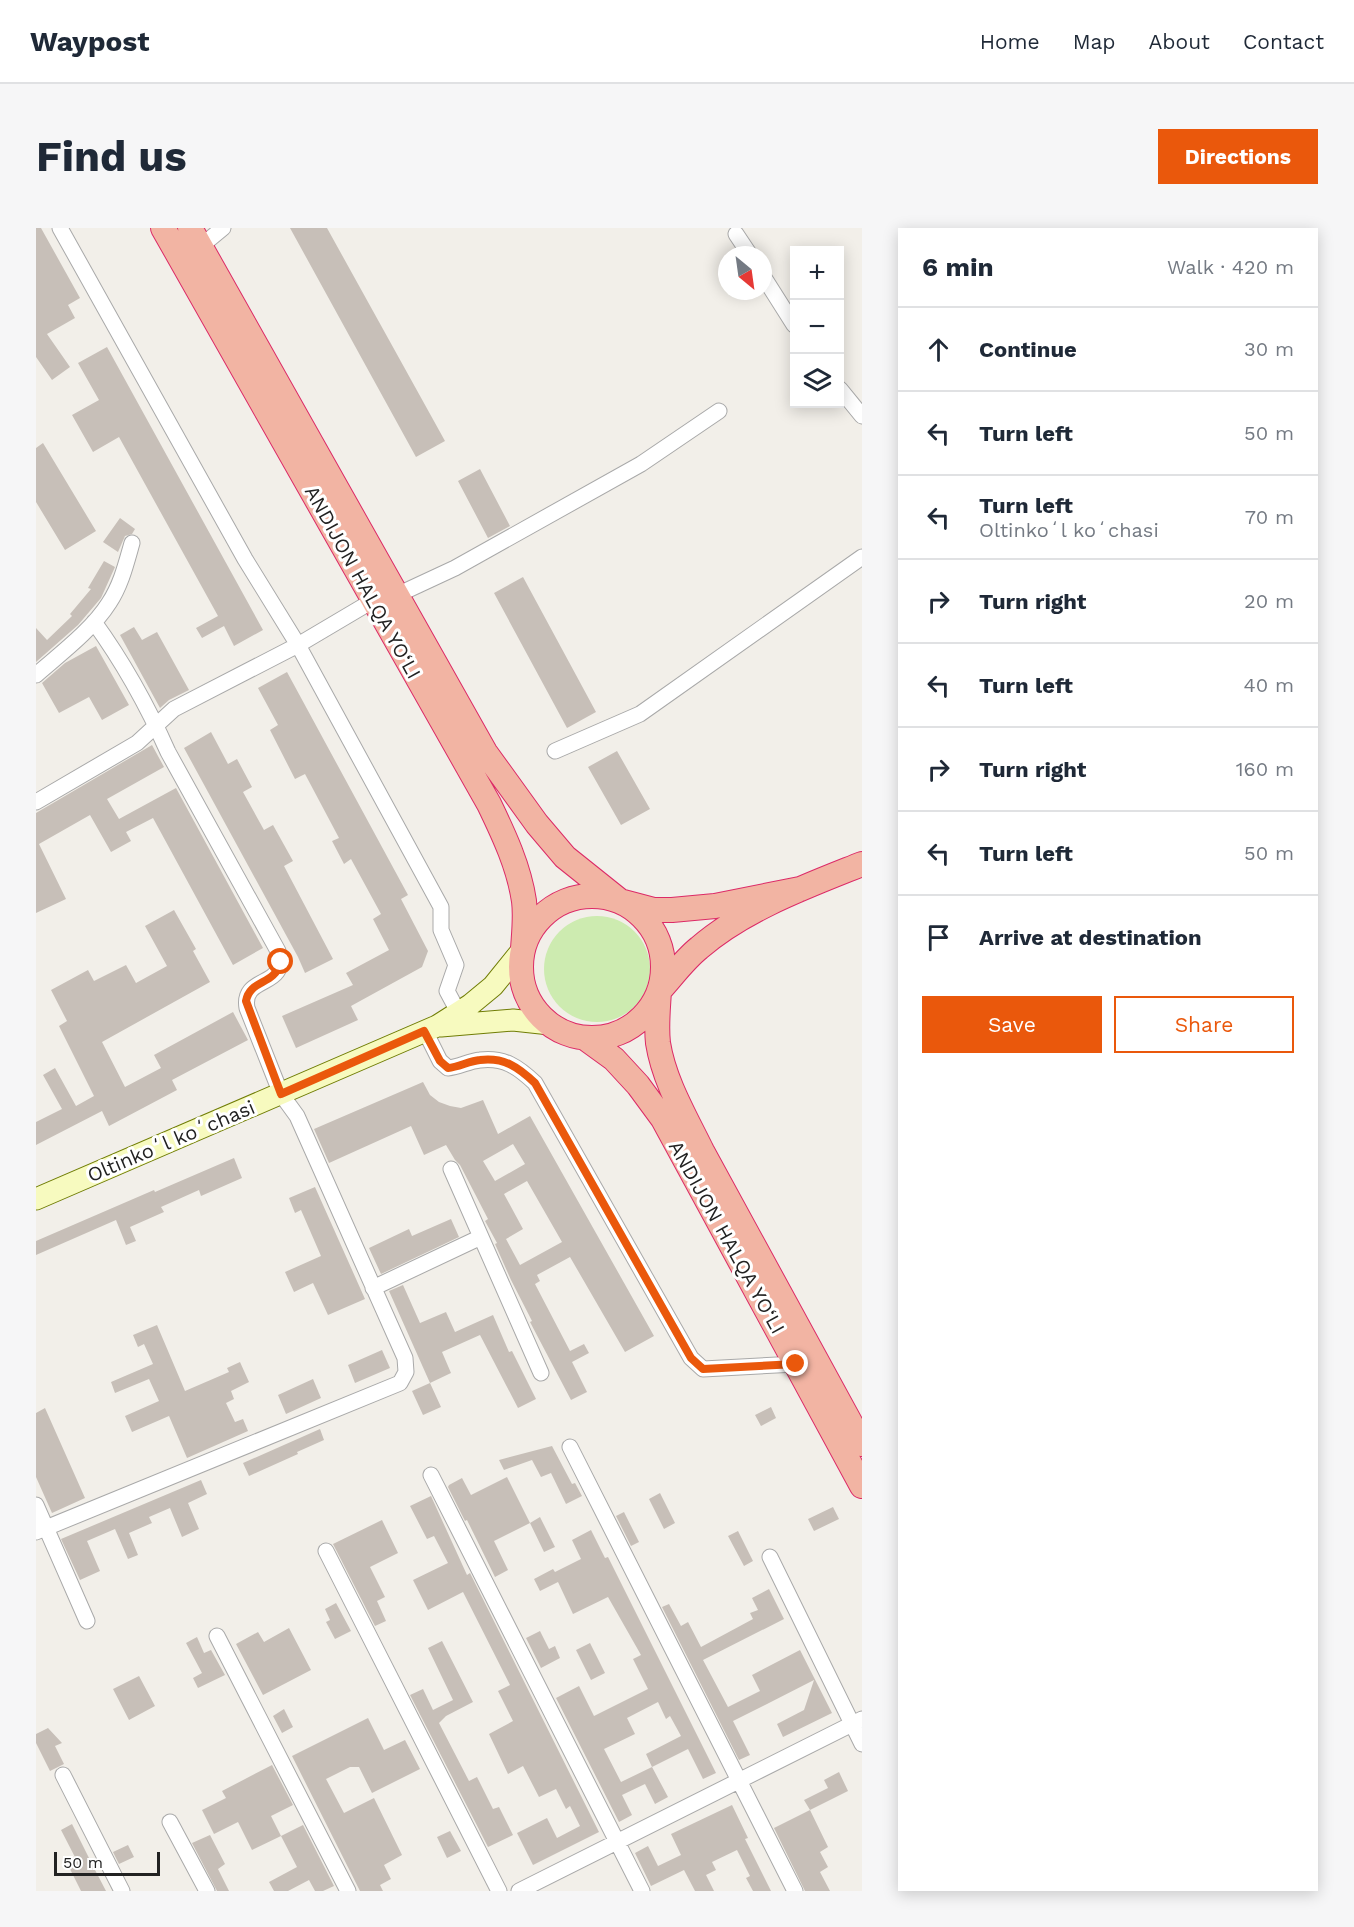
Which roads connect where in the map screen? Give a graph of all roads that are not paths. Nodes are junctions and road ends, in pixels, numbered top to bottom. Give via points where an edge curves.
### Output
1 (60, 228) edge
2 (163, 228) edge
3 (223, 228) edge
4 (736, 234) dead end
5 (195, 237) edge
6 (744, 246) edge
7 (772, 290) edge
8 (790, 317) edge
9 (844, 394) edge
10 (719, 411) dead end
11 (862, 416) edge
12 (132, 543) dead end
13 (862, 557) edge
14 (385, 598) junction
15 (94, 622) junction
16 (298, 645) junction
17 (36, 675) edge
18 (156, 725) junction
19 (555, 751) dead end
20 (36, 801) edge
21 (862, 864) edge
22 (800, 890) junction
23 (620, 901) junction
24 (523, 949) junction
25 (659, 992) junction
26 (462, 1018) junction
27 (550, 1024) junction
28 (431, 1029) junction
29 (585, 1038) junction
30 (281, 1094) junction
31 (451, 1169) dead end
32 (36, 1199) edge
33 (481, 1237) junction
34 (373, 1288) junction
35 (796, 1364) junction
36 (541, 1373) dead end
37 (862, 1444) edge
38 (570, 1447) dead end
39 (431, 1475) dead end
40 (862, 1486) edge
41 (36, 1505) edge
42 (41, 1530) edge
43 (326, 1551) dead end
44 (770, 1557) dead end
45 (87, 1621) dead end
46 (217, 1636) dead end
47 (857, 1721) edge
48 (862, 1744) edge
49 (63, 1775) dead end
50 (740, 1780) junction
51 (170, 1822) dead end
52 (617, 1842) junction
53 (122, 1891) edge
54 (207, 1891) edge
55 (348, 1891) edge
56 (499, 1891) edge
57 (519, 1891) edge
58 (642, 1891) edge
59 (795, 1891) edge

1 - 16 street via 245,559
2 - 14 highway, ANDIJON HALQA YO‘LI
3 - 5 street
4 - 6 street
5 - 14 highway, ANDIJON HALQA YO‘LI
7 - 8 street
9 - 11 street
10 - 14 street via 641,464 455,567
12 - 15 street via 109,603
13 - 19 street via 640,714
14 - 16 street
14 - 23 highway, ANDIJON HALQA YO‘LI via 537,824 565,857
14 - 24 highway, ANDIJON HALQA YO‘LI via 505,837 524,904
15 - 17 street
15 - 18 street
16 - 18 street via 174,709
16 - 26 street via 441,907 441,930 456,965 447,991
18 - 20 street via 137,743
18 - 30 street via 278,951 278,971 252,988 246,1001
21 - 22 highway
22 - 23 highway via 672,910 654,910
22 - 25 highway via 731,924 698,948
23 - 24 highway via 596,896 572,898 550,909 533,927
23 - 25 highway via 638,912 661,949
24 - 26 main road, Oltinkoʻl koʻchasi
24 - 27 highway via 521,970 525,990 535,1009
25 - 29 highway via 647,1012 630,1027 608,1036
25 - 37 highway, ANDIJON HALQA YO‘LI via 658,1041 663,1066 680,1107
26 - 27 main road, Oltinkoʻl koʻchasi
26 - 28 main road, Oltinkoʻl koʻchasi
27 - 29 highway
28 - 30 main road, Oltinkoʻl koʻchasi
28 - 35 street via 440,1061 448,1068 479,1060 503,1061 535,1083 691,1358 703,1369
29 - 35 highway, ANDIJON HALQA YO‘LI via 614,1059 663,1119
30 - 32 main road, Oltinkoʻl koʻchasi
30 - 34 street via 297,1116
31 - 33 street
33 - 34 street
33 - 36 street
34 - 42 street via 405,1358 406,1372 400,1383
35 - 40 highway, ANDIJON HALQA YO‘LI
38 - 50 street
39 - 52 street
41 - 42 street
42 - 45 street
43 - 56 street
44 - 47 street
46 - 55 street
47 - 48 street
47 - 50 street
49 - 53 street
50 - 52 street
50 - 59 street
51 - 54 street
52 - 57 street
52 - 58 street

